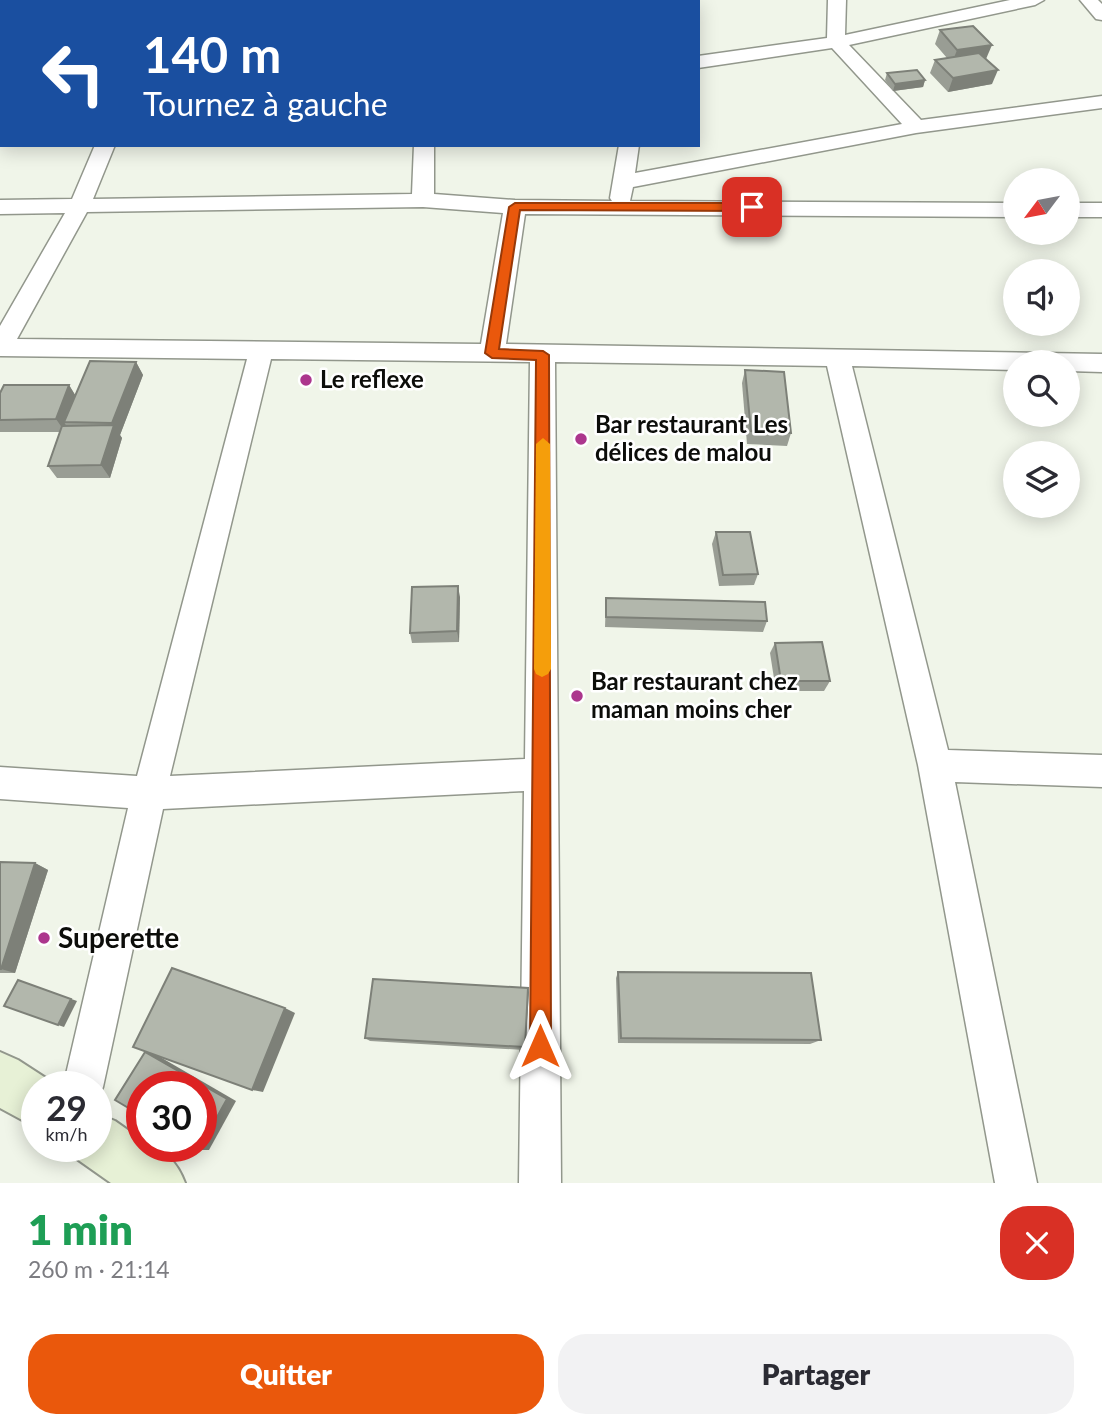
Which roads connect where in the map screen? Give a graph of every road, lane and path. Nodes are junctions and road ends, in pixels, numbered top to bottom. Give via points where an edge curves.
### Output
1 (837, 0) edge
2 (1035, 0) edge
3 (1089, 0) edge
4 (1102, 15) edge
5 (836, 42) junction
6 (700, 62) edge
7 (1102, 102) edge
8 (916, 127) junction
9 (104, 147) edge
10 (425, 147) edge
11 (629, 147) edge
12 (624, 182) junction
13 (423, 200) junction
14 (620, 206) junction
15 (0, 207) edge
16 (79, 207) junction
17 (515, 207) junction
18 (1003, 210) edge
19 (1080, 210) edge
20 (1102, 211) edge
21 (0, 347) edge
22 (261, 351) junction
23 (492, 353) junction
24 (543, 355) junction
25 (837, 357) junction
26 (1102, 363) edge
27 (935, 765) junction
28 (1102, 771) edge
29 (540, 774) junction
30 (0, 783) edge
31 (149, 793) junction
32 (87, 1071) edge
33 (0, 1079) edge
34 (21, 1092) edge
35 (112, 1151) edge
36 (158, 1183) edge
37 (540, 1183) edge
38 (1016, 1183) edge

1 - 5 street
2 - 5 street
3 - 4 street
5 - 6 street
5 - 8 street
7 - 8 street
8 - 12 street
9 - 16 street
10 - 13 street
11 - 12 street
12 - 14 street
13 - 16 street
13 - 17 street
14 - 17 street
14 - 18 street
15 - 16 street
16 - 21 street
17 - 23 street
19 - 20 street
21 - 22 street
22 - 23 street
22 - 31 street
23 - 24 street
24 - 25 street
24 - 29 street
25 - 26 street
25 - 27 street
27 - 28 street
27 - 38 street
29 - 31 street
29 - 37 street
30 - 31 street
31 - 32 street
33 - 34 main road
35 - 36 main road

